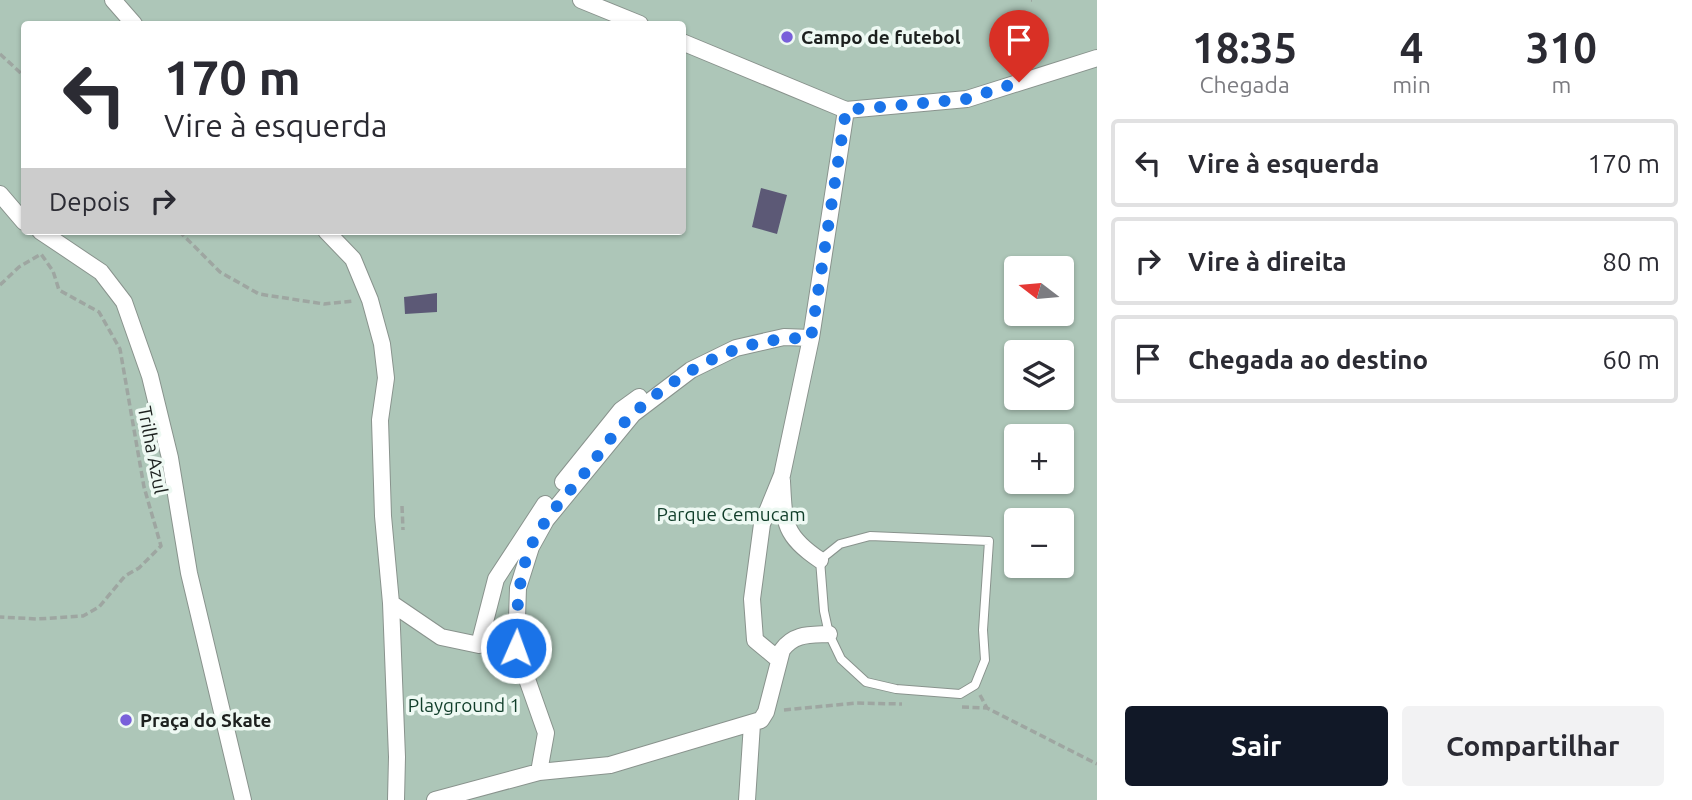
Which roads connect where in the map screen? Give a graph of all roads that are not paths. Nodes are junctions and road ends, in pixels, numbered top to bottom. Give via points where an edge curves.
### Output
1 (113, 0) edge
2 (581, 0) edge
3 (131, 21) edge
4 (633, 21) edge
5 (686, 44) edge
6 (1097, 58) edge
7 (846, 110) junction
8 (0, 194) edge
9 (21, 218) edge
10 (46, 235) edge
11 (330, 235) edge
12 (811, 338) junction
13 (736, 348) junction
14 (782, 475) junction
15 (820, 560) junction
16 (391, 603) junction
17 (829, 634) junction
18 (779, 660) junction
19 (752, 724) junction
20 (539, 772) junction
21 (243, 800) edge
22 (396, 800) edge
23 (435, 800) edge
24 (747, 800) edge

1 - 3 street
2 - 4 street
5 - 7 street
6 - 7 street via 967,99
7 - 12 street
8 - 9 street
10 - 21 street via 101,272 124,302 150,376 192,585
11 - 16 street via 353,259 382,344 386,378 380,420 383,516
12 - 13 street via 784,337
12 - 14 street
13 - 16 street via 685,363 621,410 537,514 496,579 479,645 441,637
13 - 20 street via 691,370 633,414 546,520 531,547 518,588 516,648 546,733
14 - 15 street via 784,519 799,546
14 - 18 street via 762,524 752,599 755,640
15 - 17 lane
15 - 17 lane via 840,544 870,536 989,541 985,660 975,685 960,694 896,690 866,682 841,659
16 - 22 street
17 - 18 street via 796,636
18 - 19 street via 766,712
19 - 20 street via 610,765
19 - 24 street
20 - 23 street

